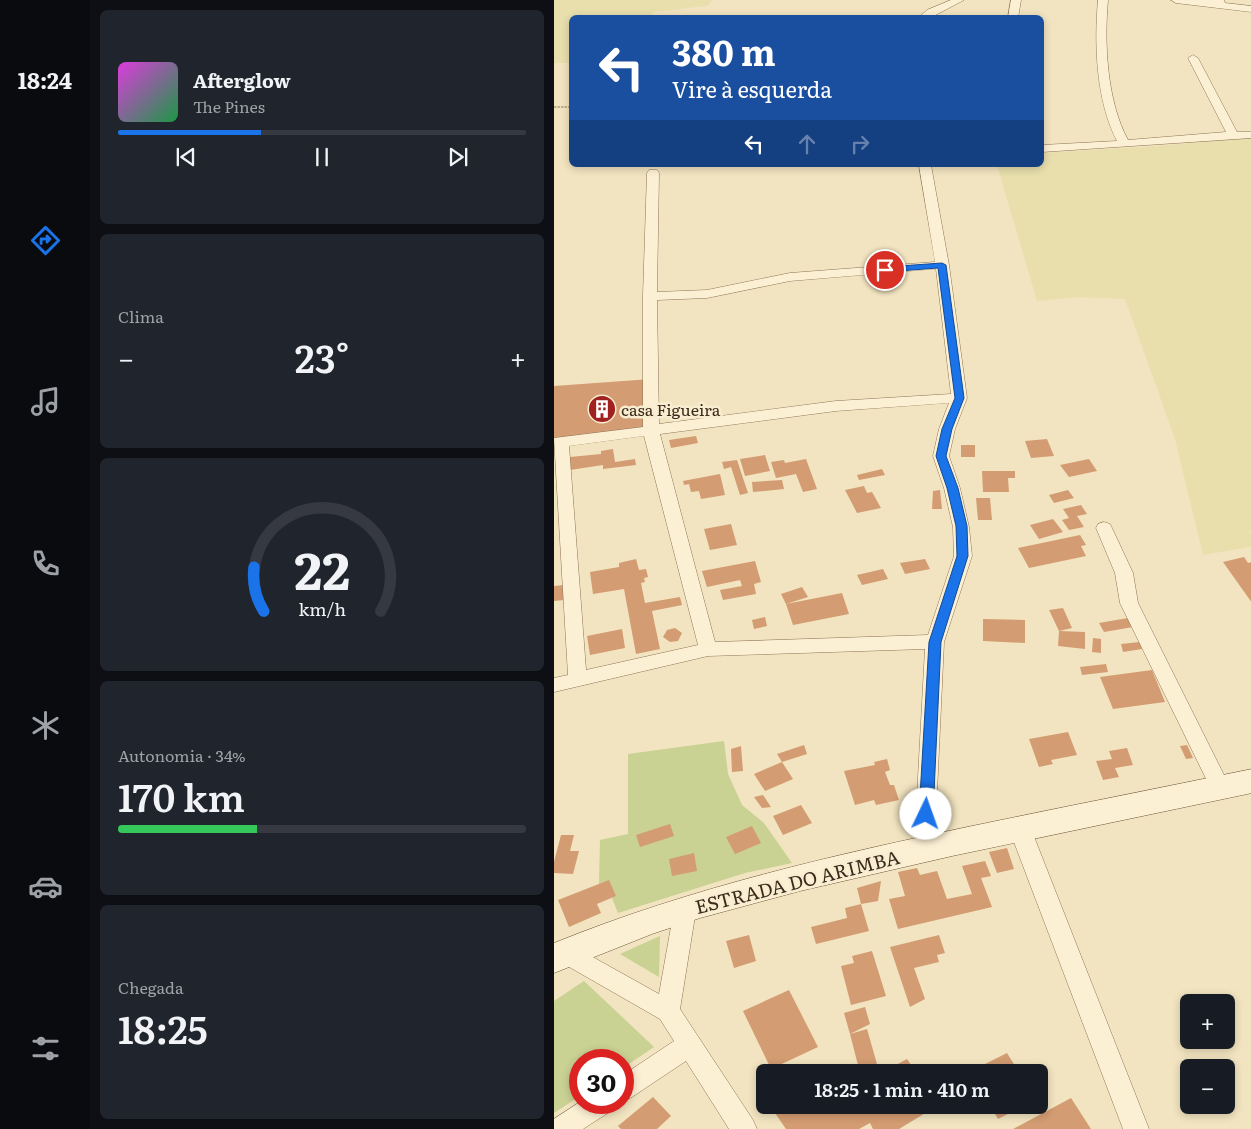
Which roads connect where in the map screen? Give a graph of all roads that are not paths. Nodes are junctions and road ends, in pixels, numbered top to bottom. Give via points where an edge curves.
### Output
1 (959, 0) edge
2 (1016, 0) edge
3 (1103, 0) edge
4 (1176, 0) edge
5 (1220, 2) edge
6 (1251, 9) edge
7 (926, 15) edge
8 (1013, 15) edge
9 (1193, 58) dead end
10 (1233, 135) junction
11 (1251, 135) edge
12 (1124, 144) junction
13 (1044, 150) edge
14 (925, 167) edge
15 (653, 173) dead end
16 (942, 265) junction
17 (650, 296) junction
18 (960, 398) junction
19 (651, 431) junction
20 (557, 443) edge
21 (1104, 528) dead end
22 (935, 642) junction
23 (708, 649) junction
24 (578, 680) junction
25 (554, 685) edge
26 (1251, 781) edge
27 (1220, 787) junction
28 (1020, 829) junction
29 (928, 848) junction
30 (685, 910) junction
31 (560, 956) edge
32 (668, 1011) junction
33 (689, 1045) junction
34 (634, 1082) edge
35 (584, 1114) edge
36 (561, 1129) edge
37 (744, 1129) edge
38 (1136, 1129) edge

1 - 7 street
2 - 8 street
3 - 12 street via 1102,59 1113,123
4 - 5 street
5 - 6 street
9 - 10 street
10 - 11 street
10 - 12 street
12 - 13 street
14 - 16 street
15 - 17 street
16 - 17 street via 790,277 707,294
16 - 18 street
17 - 19 street
18 - 19 street via 836,406
18 - 22 street via 947,429 941,456 961,526 963,556
19 - 20 street
19 - 23 street
20 - 24 street
21 - 27 street via 1124,573 1129,602
22 - 23 street
22 - 29 street via 926,814
23 - 24 street
24 - 25 street
26 - 27 main road, ESTRADA DO ARIMBA
27 - 28 main road, ESTRADA DO ARIMBA
28 - 29 main road, ESTRADA DO ARIMBA
28 - 38 street
29 - 30 main road, ESTRADA DO ARIMBA via 801,876
30 - 31 main road, ESTRADA DO ARIMBA
30 - 32 street
31 - 32 street
32 - 33 street
33 - 34 street
33 - 37 street
35 - 36 street

